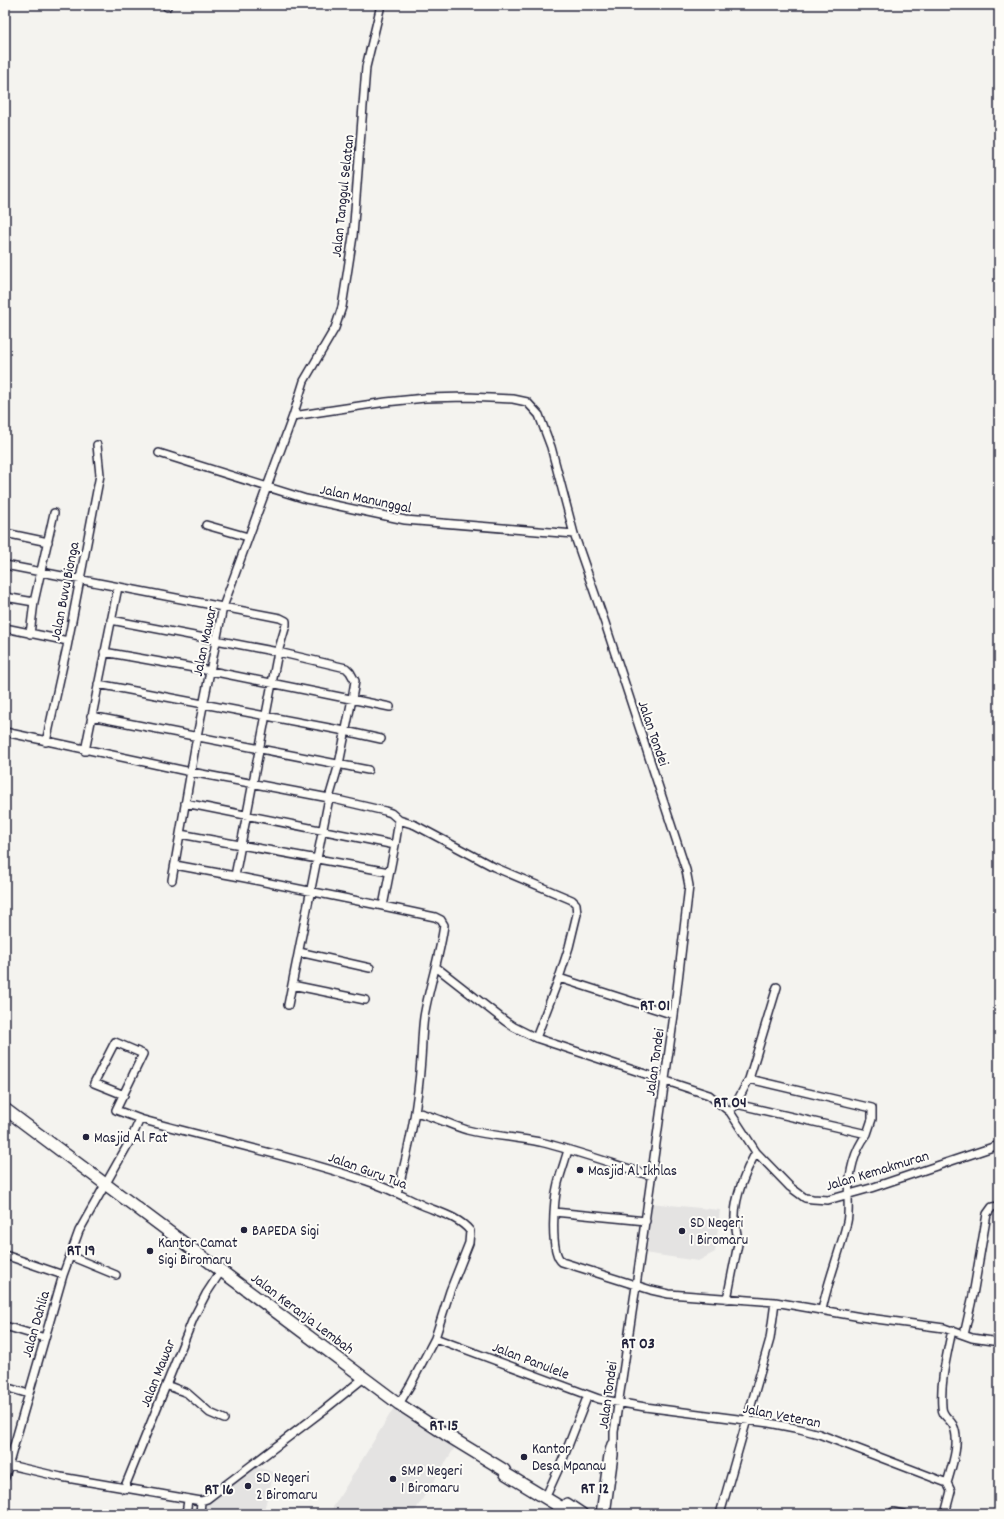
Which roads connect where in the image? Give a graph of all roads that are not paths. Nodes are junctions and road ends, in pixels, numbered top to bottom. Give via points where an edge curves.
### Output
1 (382, 5) edge
2 (293, 416) junction
3 (97, 445) dead end
4 (159, 453) dead end
5 (267, 486) junction
6 (54, 512) dead end
7 (206, 525) dead end
8 (5, 533) edge
9 (574, 534) junction
10 (248, 537) junction
11 (48, 542) junction
12 (5, 565) edge
13 (42, 572) junction
14 (79, 580) junction
15 (118, 587) junction
16 (5, 597) edge
17 (34, 602) junction
18 (223, 607) junction
19 (111, 620) junction
20 (5, 628) edge
21 (30, 634) junction
22 (216, 640) junction
23 (68, 641) junction
24 (104, 652) junction
25 (278, 652) junction
26 (211, 671) junction
27 (98, 684) junction
28 (273, 684) junction
29 (352, 699) junction
30 (204, 704) junction
31 (390, 707) dead end
32 (91, 716) junction
33 (266, 716) junction
34 (345, 731) junction
35 (5, 732) edge
36 (197, 736) junction
37 (381, 739) dead end
38 (46, 742) junction
39 (260, 748) junction
40 (85, 751) junction
41 (339, 764) junction
42 (368, 770) dead end
43 (191, 772) junction
44 (253, 784) junction
45 (329, 798) junction
46 (186, 803) junction
47 (247, 814) junction
48 (399, 820) junction
49 (323, 831) junction
50 (180, 834) junction
51 (240, 844) junction
52 (396, 845) junction
53 (317, 859) junction
54 (175, 865) junction
55 (389, 872) junction
56 (235, 876) junction
57 (172, 880) dead end
58 (310, 892) junction
59 (383, 906) junction
60 (299, 952) junction
61 (436, 967) junction
62 (370, 968) dead end
63 (559, 978) junction
64 (292, 985) junction
65 (777, 987) dead end
66 (365, 1000) dead end
67 (288, 1005) dead end
68 (674, 1015) junction
69 (536, 1038) junction
70 (749, 1079) junction
71 (664, 1080) junction
72 (124, 1095) junction
73 (736, 1104) junction
74 (5, 1109) edge
75 (415, 1112) junction
76 (730, 1112) junction
77 (140, 1119) junction
78 (867, 1134) junction
79 (999, 1145) edge
80 (568, 1150) junction
81 (756, 1152) junction
82 (652, 1176) junction
83 (106, 1184) junction
84 (397, 1193) junction
85 (848, 1194) junction
86 (999, 1206) edge
87 (554, 1212) junction
88 (646, 1221) junction
89 (5, 1255) edge
90 (70, 1256) junction
91 (222, 1271) junction
92 (63, 1275) junction
93 (116, 1275) dead end
94 (636, 1286) junction
95 (727, 1299) junction
96 (775, 1302) junction
97 (822, 1310) junction
98 (5, 1326) edge
99 (952, 1330) junction
100 (964, 1335) junction
101 (45, 1338) junction
102 (435, 1338) junction
103 (999, 1342) edge
104 (365, 1377) junction
105 (166, 1385) junction
106 (5, 1388) edge
107 (29, 1394) junction
108 (588, 1395) junction
109 (619, 1403) junction
110 (399, 1404) junction
111 (224, 1419) dead end
112 (747, 1421) junction
113 (614, 1432) junction
114 (7, 1464) edge
115 (504, 1470) junction
116 (5, 1477) edge
117 (947, 1483) junction
118 (124, 1489) junction
119 (548, 1492) junction
120 (188, 1500) junction
121 (201, 1501) junction
122 (893, 1512) dead end
123 (186, 1514) edge
124 (200, 1514) edge
125 (572, 1514) edge
126 (582, 1514) edge
127 (600, 1514) edge
128 (606, 1514) edge
129 (720, 1514) edge
130 (903, 1514) edge
131 (945, 1514) edge

1 - 2 street, Jalan Tanggul Selatan via 366,67 353,236 342,307 335,328 304,381
2 - 5 street, Jalan Mawar
2 - 9 street, Jalan Tondei via 425,398 489,397 527,402 539,415 551,447
3 - 14 street, Jalan Buvu Bionga via 100,475
4 - 5 street, Jalan Manunggal
5 - 9 street, Jalan Manunggal via 306,498 405,520
5 - 10 street, Jalan Mawar
6 - 11 street
7 - 10 street
8 - 11 street
9 - 68 street, Jalan Tondei via 667,809 688,879
10 - 18 street, Jalan Mawar
11 - 13 street
12 - 13 street
13 - 14 street
13 - 17 street
14 - 15 street
14 - 23 street, Jalan Buvu Bionga
15 - 18 street
15 - 19 street
16 - 17 street
17 - 21 street
18 - 22 street, Jalan Mawar
18 - 25 street via 286,621
19 - 22 street
19 - 24 street
20 - 21 street
21 - 23 street
22 - 25 street
22 - 26 street, Jalan Mawar
23 - 38 street, Jalan Buvu Bionga
24 - 26 street
24 - 27 street
25 - 28 street
25 - 29 street via 346,668 355,681
26 - 28 street
26 - 30 street, Jalan Mawar
27 - 30 street
27 - 32 street
28 - 29 street
28 - 33 street
29 - 31 street
29 - 34 street
30 - 33 street
30 - 36 street, Jalan Mawar
32 - 36 street
32 - 40 street
33 - 34 street
33 - 39 street
34 - 37 street
34 - 41 street
35 - 38 street
36 - 39 street
36 - 43 street, Jalan Mawar
38 - 40 street
39 - 41 street
39 - 44 street
40 - 43 street
41 - 42 street
41 - 45 street
43 - 44 street
43 - 46 street, Jalan Mawar
44 - 45 street
44 - 47 street
45 - 48 street via 385,811
45 - 49 street
46 - 47 street
46 - 50 street, Jalan Mawar
47 - 49 street
47 - 51 street
48 - 52 street
48 - 63 street via 415,825 494,867 572,900 576,904 578,914
49 - 52 street
49 - 53 street
50 - 51 street
50 - 54 street, Jalan Mawar
51 - 53 street
51 - 56 street
52 - 55 street
53 - 55 street
53 - 58 street
54 - 56 street
54 - 57 street, Jalan Mawar
55 - 59 street
56 - 58 street
58 - 59 street
58 - 60 street
59 - 61 street via 441,920 444,925
60 - 62 street
60 - 64 street
61 - 69 street, Jalan Kemakmuran via 505,1021
61 - 75 street via 424,1015
63 - 68 street
63 - 69 street
64 - 66 street
64 - 67 street
65 - 70 street
68 - 71 street, Jalan Tondei
69 - 71 street, Jalan Kemakmuran
70 - 73 street
70 - 78 street via 872,1108 872,1119
71 - 76 street, Jalan Kemakmuran via 709,1094
71 - 82 street, Jalan Tondei
72 - 72 street via 143,1054 114,1042 94,1083
72 - 77 street, Jalan Guru Tua via 116,1110
73 - 76 street
73 - 78 street
74 - 83 main road, Jalan Keranja Lembah
75 - 80 street via 476,1132 538,1142
75 - 84 street
76 - 81 street, Jalan Kemakmuran
77 - 83 street
77 - 84 street, Jalan Guru Tua via 329,1169
78 - 85 street via 857,1148
79 - 85 street, Jalan Kemakmuran
80 - 82 street
80 - 87 street via 557,1184
81 - 85 street, Jalan Kemakmuran via 790,1187 805,1198 828,1200
81 - 95 street via 741,1184 735,1218 738,1244
82 - 88 street, Jalan Tondei
83 - 90 street, Jalan Dahlia via 79,1231
83 - 91 main road, Jalan Keranja Lembah
84 - 102 street, Jalan Guru Tua via 462,1223 470,1231 469,1243
85 - 97 street via 847,1220
86 - 100 street via 992,1207 987,1214
87 - 88 street
87 - 94 street via 558,1260
88 - 94 street, Jalan Tondei
89 - 92 street
90 - 92 street, Jalan Dahlia
90 - 93 street
91 - 104 main road, Jalan Keranja Lembah
91 - 105 street, Jalan Mawar via 193,1319
92 - 101 street, Jalan Dahlia
94 - 95 street via 677,1295
94 - 109 street, Jalan Tondei
95 - 96 street
96 - 97 street
96 - 112 street via 770,1339
97 - 99 street
98 - 101 street
99 - 100 street
99 - 117 street via 946,1356 942,1400 943,1412 954,1428 956,1444
100 - 103 street
101 - 107 street, Jalan Dahlia
102 - 108 street, Jalan Panulele
102 - 110 street, Jalan Guru Tua
104 - 110 main road, Jalan Keranja Lembah
104 - 121 street via 207,1499
105 - 111 street via 187,1393 210,1413
105 - 118 street, Jalan Mawar
106 - 107 street
107 - 114 street, Jalan Dahlia
108 - 109 street, Jalan Panulele
108 - 119 street
109 - 112 street, Jalan Veteran
109 - 113 street, Jalan Tondei
110 - 115 main road, Jalan Keranja Lembah
112 - 117 street, Jalan Veteran via 810,1431
112 - 129 street
113 - 127 street via 608,1455
113 - 128 street, Jalan Tondei via 614,1456
114 - 116 street, Jalan Dahlia
114 - 118 street
115 - 119 main road
115 - 125 main road, Jalan Keranja Lembah via 506,1474
117 - 131 street via 952,1490
118 - 120 street
119 - 126 main road
120 - 121 street
120 - 123 street
121 - 124 street
122 - 130 street

